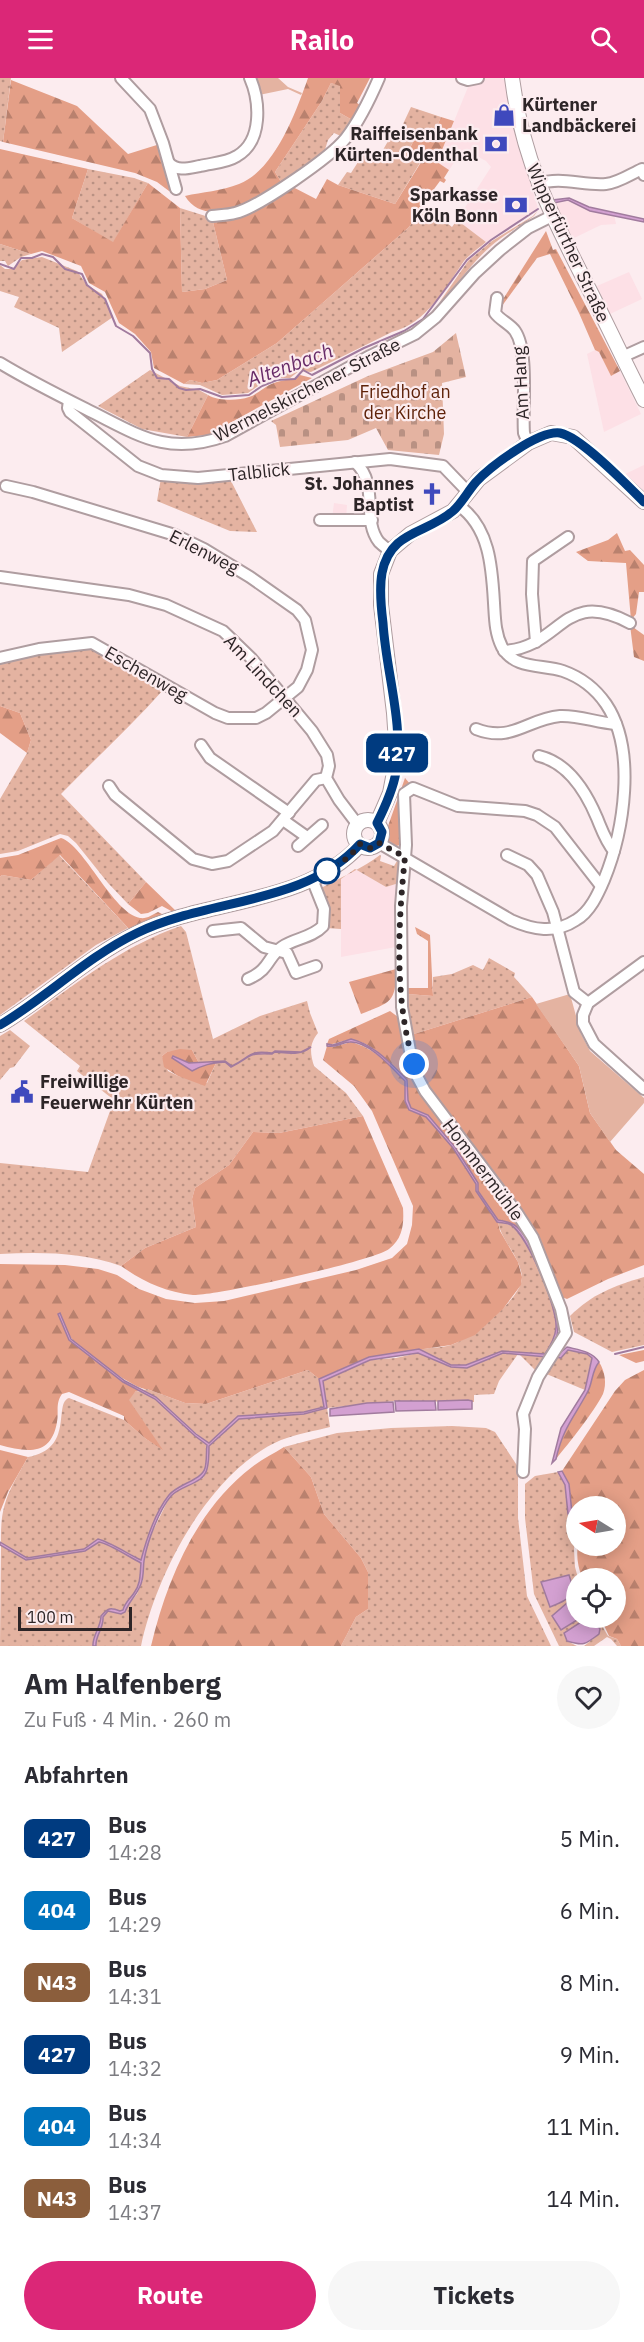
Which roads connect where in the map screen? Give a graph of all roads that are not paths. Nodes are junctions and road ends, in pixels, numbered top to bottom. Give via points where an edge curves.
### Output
1 (121, 78) edge
2 (251, 78) edge
3 (379, 78) edge
4 (462, 78) edge
5 (478, 78) edge
6 (512, 78) edge
7 (169, 163) junction
8 (644, 175) edge
9 (538, 184) junction
10 (176, 189) dead end
11 (212, 216) dead end
12 (552, 216) junction
13 (497, 298) dead end
14 (644, 347) edge
15 (622, 357) junction
16 (0, 363) edge
17 (644, 400) edge
18 (69, 401) junction
19 (528, 443) junction
20 (355, 462) junction
21 (6, 486) dead end
22 (468, 492) junction
23 (644, 502) edge
24 (458, 505) junction
25 (320, 520) dead end
26 (372, 520) junction
27 (568, 537) dead end
28 (390, 551) junction
29 (0, 577) edge
30 (630, 623) dead end
31 (536, 642) junction
32 (504, 651) junction
33 (0, 658) edge
34 (285, 698) junction
35 (616, 724) junction
36 (476, 729) dead end
37 (201, 745) dead end
38 (539, 756) dead end
39 (326, 778) junction
40 (109, 786) dead end
41 (286, 816) junction
42 (377, 823) junction
43 (322, 825) dead end
44 (358, 825) junction
45 (307, 837) junction
46 (379, 843) junction
47 (360, 844) junction
48 (298, 846) dead end
49 (614, 851) junction
50 (507, 855) dead end
51 (405, 857) junction
52 (312, 879) junction
53 (601, 886) junction
54 (557, 928) junction
55 (213, 931) dead end
56 (277, 950) junction
57 (644, 962) edge
58 (316, 966) dead end
59 (248, 979) dead end
60 (588, 1003) junction
61 (0, 1025) edge
62 (644, 1089) edge
63 (523, 1472) dead end

1 - 7 street via 150,109
2 - 7 street via 258,115 241,154 183,169
3 - 11 street via 346,138 325,158 262,201 235,213
4 - 5 street
6 - 9 main road, Wipperfürther Straße via 523,139
7 - 10 street
8 - 9 street via 642,169 610,183 551,180
9 - 12 main road, Wipperfürther Straße
12 - 15 main road, Wipperfürther Straße
12 - 18 street, Wermelskirchener Straße via 528,228 500,250 415,334 225,436 198,444 154,441
13 - 19 street, Am Hang via 495,313 514,330 522,352 524,433
14 - 15 street
15 - 17 main road, Wipperfürther Straße
16 - 18 street, Wermelskirchener Straße
18 - 20 street, Talblick via 70,412 118,452 161,475 198,478
19 - 22 main road via 479,479
19 - 23 main road via 551,433 573,437
20 - 22 street, Talblick via 390,459 443,466
20 - 26 street via 367,478
21 - 34 street, Erlenweg via 175,535 274,592 305,620 312,650 298,687
22 - 24 main road
24 - 28 main road
24 - 32 street via 471,515 485,538 495,626
25 - 26 street
26 - 28 street via 379,542
27 - 31 street via 533,561
28 - 42 main road via 381,574 381,594 397,758 390,793
29 - 34 street, Am Lindchen via 166,604 223,631
30 - 31 street via 609,613 588,610
31 - 32 street
32 - 35 street via 518,662 564,671 586,683 605,703
33 - 34 street, Eschenweg via 92,643 228,718 255,718
34 - 39 street, Am Lindchen via 327,755
35 - 36 street via 566,716 502,734
35 - 49 street via 623,786
37 - 41 street via 210,758
38 - 49 street via 560,764 570,773
39 - 41 street via 315,780
39 - 44 street, Am Lindchen
40 - 41 street via 193,859 212,864 228,861 273,831
41 - 45 street
42 - 44 main road via 367,820
42 - 46 main road via 382,832
43 - 45 street
44 - 47 main road via 355,835
45 - 48 street
46 - 47 main road via 370,848
46 - 51 street
47 - 52 main road via 349,857
49 - 53 street
50 - 54 street via 523,862 537,875
51 - 53 street, Hommermühle via 403,798 406,790 413,788 458,806 537,815 555,827
51 - 54 street via 522,926
51 - 63 street, Hommermühle via 401,906 402,1007 418,1078 533,1238 564,1321 566,1333 544,1367 523,1414
52 - 56 street via 324,909 323,926 317,933
52 - 61 main road via 173,918 136,933
53 - 54 street via 584,914
54 - 60 street via 574,992
55 - 56 street via 241,928 264,947
56 - 58 street via 287,953 296,973
56 - 59 street via 261,974
57 - 60 street
60 - 62 street via 583,1023 589,1037

